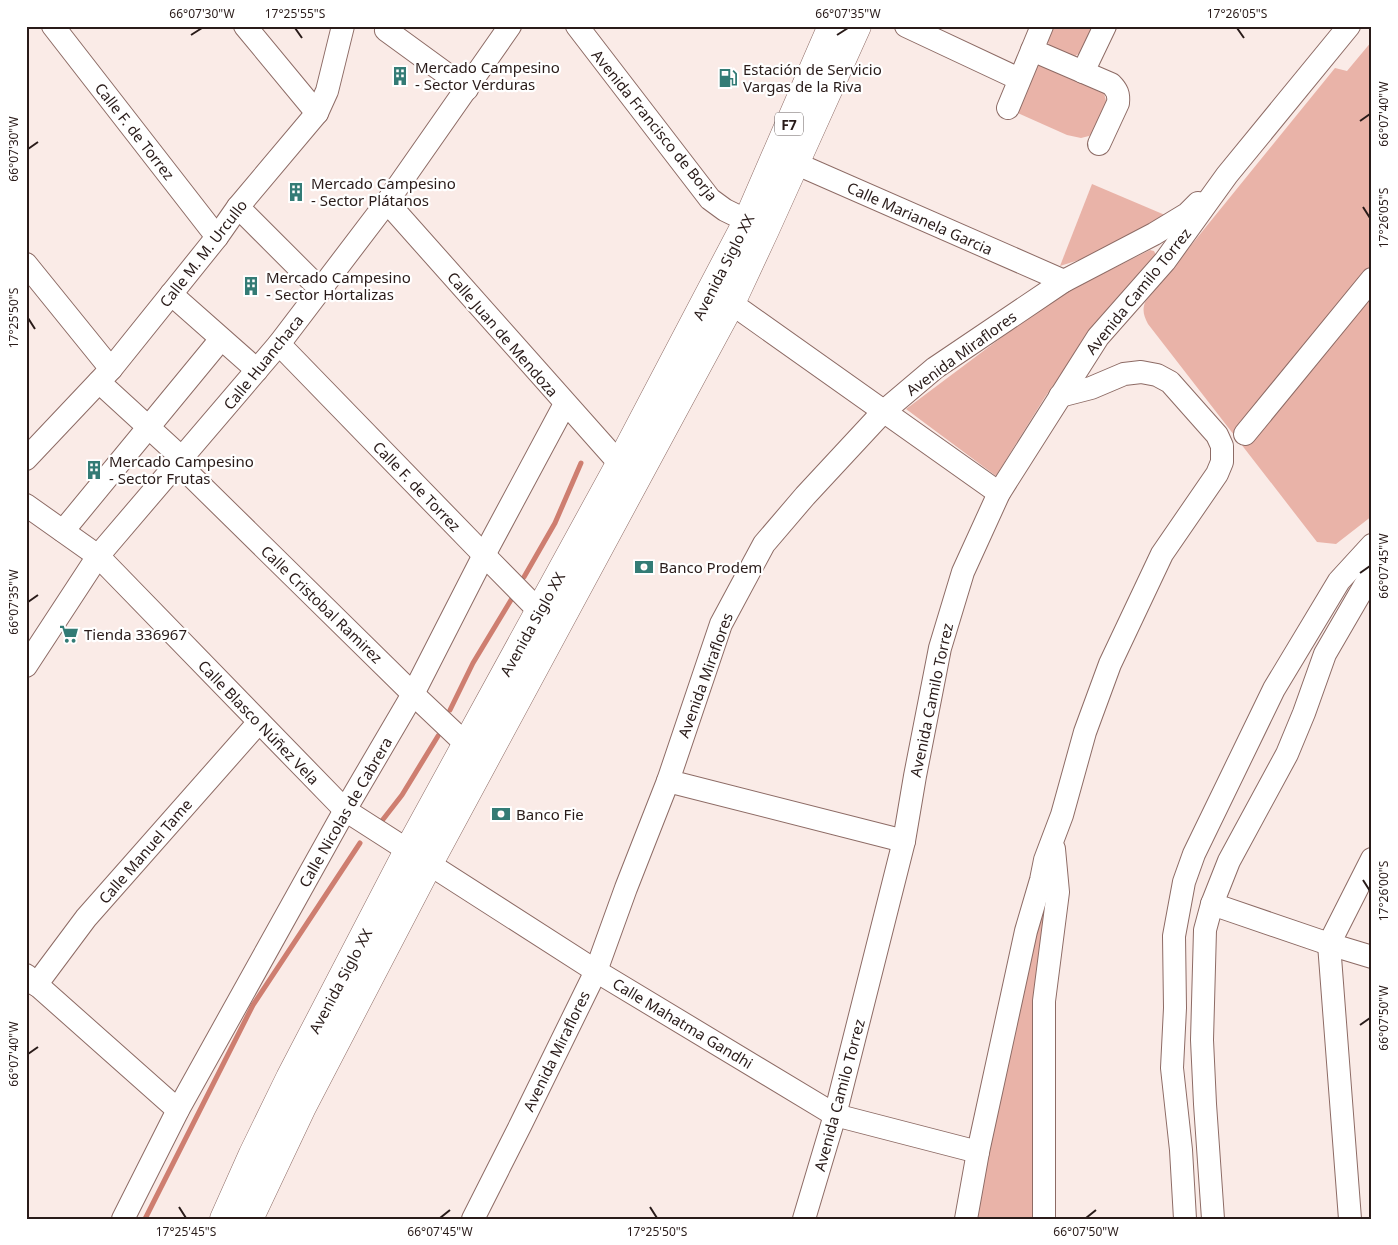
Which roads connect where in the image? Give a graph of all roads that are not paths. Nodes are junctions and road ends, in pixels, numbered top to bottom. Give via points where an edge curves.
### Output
1 (53, 26) edge
2 (245, 26) edge
3 (343, 26) edge
4 (387, 26) edge
5 (576, 26) edge
6 (832, 26) edge
7 (857, 26) edge
8 (906, 26) edge
9 (1042, 26) edge
10 (1105, 26) edge
11 (1349, 26) edge
12 (504, 29) edge
13 (1032, 50) junction
14 (1083, 72) junction
15 (1019, 79) junction
16 (466, 89) junction
17 (1008, 108) dead end
18 (317, 113) junction
19 (1099, 144) dead end
20 (786, 159) junction
21 (1227, 174) junction
22 (387, 202) junction
23 (238, 207) junction
24 (756, 226) junction
25 (217, 237) junction
26 (26, 264) edge
27 (1372, 278) edge
28 (1064, 281) junction
29 (321, 290) junction
30 (171, 294) junction
31 (731, 302) junction
32 (221, 339) junction
33 (279, 344) junction
34 (257, 370) junction
35 (106, 375) junction
36 (1060, 396) junction
37 (565, 404) junction
38 (883, 412) junction
39 (148, 426) junction
40 (1245, 434) dead end
41 (26, 459) edge
42 (180, 460) junction
43 (620, 464) junction
44 (998, 493) junction
45 (26, 506) edge
46 (62, 531) junction
47 (1372, 545) edge
48 (484, 555) junction
49 (98, 556) junction
50 (1372, 573) edge
51 (547, 619) junction
52 (26, 666) edge
53 (412, 694) junction
54 (259, 722) junction
55 (467, 745) junction
56 (668, 781) junction
57 (345, 810) junction
58 (904, 841) junction
59 (1053, 841) junction
60 (419, 857) junction
61 (1372, 858) edge
62 (1212, 904) junction
63 (1329, 944) junction
64 (1372, 957) edge
65 (596, 970) junction
66 (31, 980) edge
67 (178, 1110) junction
68 (835, 1115) junction
69 (978, 1152) junction
70 (123, 1219) edge
71 (224, 1219) edge
72 (249, 1219) edge
73 (473, 1219) edge
74 (804, 1219) edge
75 (966, 1219) edge
76 (1044, 1219) edge
77 (1186, 1219) edge
78 (1213, 1219) edge
79 (1350, 1219) edge

1 - 25 street, Calle F. de Torrez
2 - 18 street
3 - 18 street, Calle M. M. Urcullo via 327,91
4 - 16 street via 386,30
5 - 24 street, Avenida Francisco de Borja via 710,198
6 - 20 highway, Avenida Siglo XX / F7
7 - 20 highway, Avenida Siglo XX / F7
8 - 15 street
9 - 13 street
10 - 14 street
11 - 21 street, Avenida Camilo Torrez
12 - 16 street, Calle Huanchaca
13 - 14 street
13 - 15 street
14 - 19 street via 1110,84 1119,97
15 - 17 street
16 - 22 street, Calle Huanchaca
18 - 23 street, Calle M. M. Urcullo
20 - 24 highway, Avenida Siglo XX / F7
20 - 28 street, Calle Marianela Garcia
21 - 28 street, Avenida Miraflores via 1187,214
21 - 36 street, Avenida Camilo Torrez via 1165,261 1098,337
22 - 29 street, Calle Huanchaca
22 - 37 street, Calle Juan de Mendoza
23 - 25 street, Calle M. M. Urcullo
23 - 29 street
24 - 31 highway, Avenida Siglo XX
24 - 43 highway, Avenida Siglo XX
25 - 30 street, Calle M. M. Urcullo
26 - 35 street
27 - 40 street
28 - 38 street, Avenida Miraflores via 935,368
29 - 33 street, Calle Huanchaca
30 - 32 street
30 - 35 street, Calle M. M. Urcullo
31 - 38 street
31 - 51 highway, Avenida Siglo XX
32 - 34 street
32 - 39 street
33 - 34 street, Calle Huanchaca
33 - 48 street, Calle F. de Torrez
34 - 42 street, Calle Huanchaca
35 - 39 street, Calle Cristobal Ramirez
35 - 41 street, Calle M. M. Urcullo
36 - 44 street, Avenida Camilo Torrez
36 - 59 street via 1091,388 1124,374 1141,372 1156,375 1170,382 1217,434 1222,446 1222,462 1162,554 1130,618 1085,732
37 - 43 street, Calle Juan de Mendoza
37 - 48 street, Calle Nicolas de Cabrera
38 - 44 street
38 - 56 street, Avenida Miraflores via 764,544 720,624
39 - 42 street, Calle Cristobal Ramirez
39 - 46 street
42 - 49 street, Calle Huanchaca
42 - 53 street, Calle Cristobal Ramirez
43 - 51 highway, Avenida Siglo XX
44 - 58 street, Avenida Camilo Torrez via 963,572 940,648
45 - 46 street, Calle Blasco Núñez Vela
46 - 49 street, Calle Blasco Núñez Vela
47 - 77 street via 1339,581 1274,689 1194,854 1184,882 1174,936 1176,1008 1172,1068
48 - 51 street, Calle F. de Torrez
48 - 53 street, Calle Nicolas de Cabrera
49 - 52 street, Calle Huanchaca
49 - 54 street, Calle Blasco Núñez Vela
50 - 62 street via 1325,654 1287,754 1229,861
51 - 55 highway, Avenida Siglo XX
51 - 60 highway, Avenida Siglo XX
53 - 55 street, Calle Cristobal Ramirez
53 - 57 street, Calle Nicolas de Cabrera
54 - 57 street, Calle Blasco Núñez Vela
54 - 66 street, Calle Manuel Tame
55 - 60 highway, Avenida Siglo XX
56 - 58 street
56 - 65 street, Avenida Miraflores
57 - 60 street, Calle Blasco Núñez Vela
57 - 67 street, Calle Nicolas de Cabrera
58 - 68 street, Avenida Camilo Torrez
59 - 69 street via 1026,931
59 - 76 street via 1058,892 1044,1001
60 - 65 street, Calle Mahatma Gandhi
60 - 71 highway, Avenida Siglo XX via 290,1078
60 - 72 highway, Avenida Siglo XX
61 - 63 street
62 - 63 street
62 - 78 street via 1205,930 1202,1040
63 - 64 street
63 - 79 street
65 - 68 street, Calle Mahatma Gandhi
65 - 73 street, Avenida Miraflores
66 - 67 street
67 - 70 street, Calle Nicolas de Cabrera
68 - 69 street, Calle Mahatma Gandhi
68 - 74 street, Avenida Camilo Torrez
69 - 75 street

